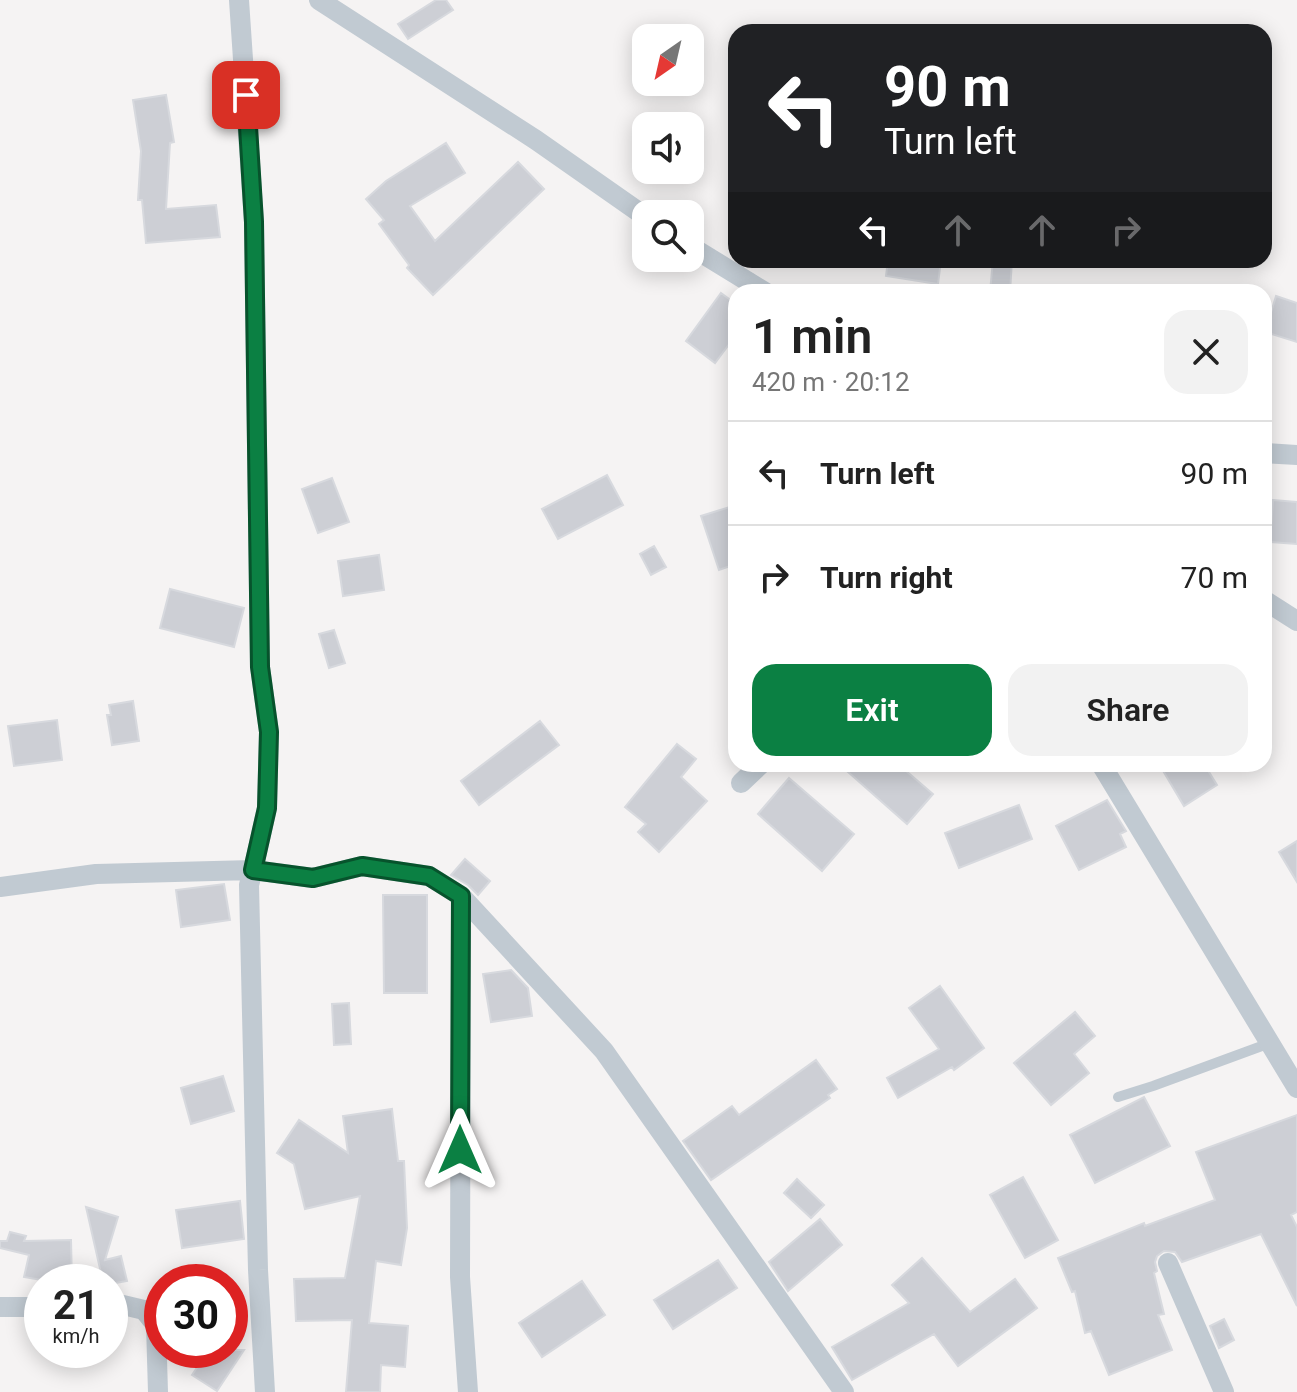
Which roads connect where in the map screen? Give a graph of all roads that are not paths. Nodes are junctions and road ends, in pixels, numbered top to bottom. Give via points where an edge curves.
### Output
1 (239, 0) edge
2 (319, 0) edge
3 (632, 207) edge
4 (704, 255) edge
5 (752, 284) edge
6 (1272, 453) edge
7 (1297, 455) edge
8 (1272, 605) edge
9 (1297, 621) edge
10 (753, 772) edge
11 (1106, 772) edge
12 (741, 783) dead end
13 (253, 870) junction
14 (0, 887) edge
15 (461, 896) junction
16 (1270, 1043) junction
17 (1297, 1088) edge
18 (1118, 1097) dead end
19 (1168, 1263) dead end
20 (128, 1306) edge
21 (0, 1307) edge
22 (24, 1307) edge
23 (158, 1392) edge
24 (265, 1392) edge
25 (468, 1392) edge
26 (844, 1392) edge
27 (1224, 1392) edge

1 - 13 street via 254,222 260,667 269,732 267,808
2 - 3 street
4 - 5 street
6 - 7 street
8 - 9 street
10 - 12 street
11 - 16 street
13 - 14 street via 96,874
13 - 15 street via 313,878 362,866 429,876
13 - 24 street via 249,885
15 - 25 street via 460,1277
15 - 26 street via 604,1051
16 - 17 street
16 - 18 lane
19 - 27 street
20 - 23 street via 144,1310 156,1325
21 - 22 street

